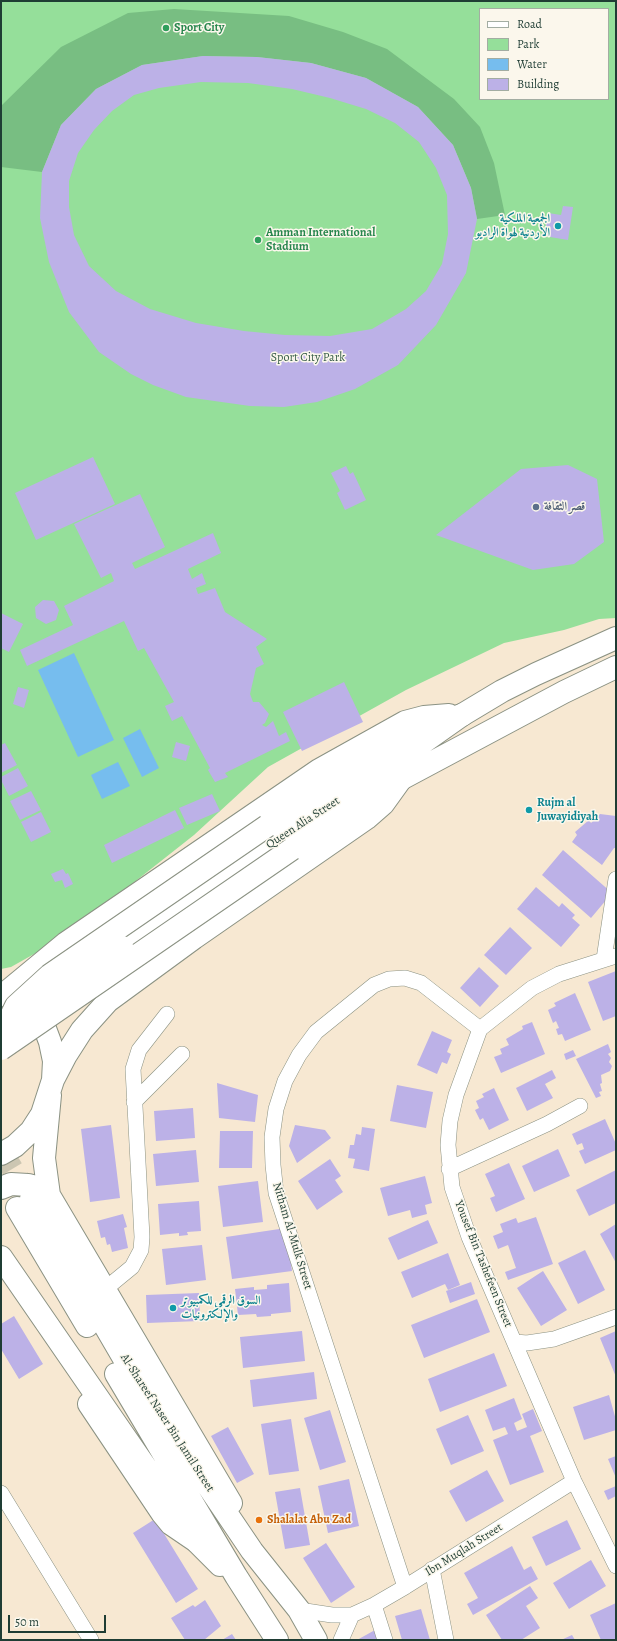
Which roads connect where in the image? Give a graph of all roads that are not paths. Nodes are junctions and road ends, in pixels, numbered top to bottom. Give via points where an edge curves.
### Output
1 (616, 638) edge
2 (616, 667) edge
3 (462, 715) junction
4 (401, 779) junction
5 (280, 837) junction
6 (616, 879) edge
7 (66, 943) junction
8 (610, 957) edge
9 (5, 989) edge
10 (108, 1001) junction
11 (167, 1014) dead end
12 (1, 1028) edge
13 (480, 1029) junction
14 (1, 1037) edge
15 (1, 1049) edge
16 (182, 1054) dead end
17 (51, 1088) junction
18 (134, 1102) junction
19 (580, 1106) dead end
20 (1, 1154) edge
21 (449, 1170) junction
22 (1, 1188) edge
23 (32, 1201) junction
24 (1, 1268) edge
25 (104, 1290) junction
26 (616, 1317) edge
27 (515, 1342) junction
28 (574, 1481) junction
29 (1, 1493) edge
30 (198, 1543) junction
31 (252, 1551) junction
32 (616, 1566) edge
33 (432, 1569) junction
34 (236, 1576) junction
35 (405, 1586) junction
36 (374, 1604) junction
37 (298, 1610) junction
38 (352, 1615) junction
39 (91, 1640) edge
40 (277, 1640) edge
41 (316, 1640) edge
42 (341, 1640) edge
43 (385, 1640) edge
44 (446, 1640) edge

1 - 3 main road via 536,674
2 - 4 main road, Queen Alia Street
3 - 5 main road via 420,729 307,798
3 - 7 main road via 424,717 405,722 319,770
4 - 5 main road, Queen Alia Street
4 - 10 main road via 383,804 367,818
5 - 12 main road, Queen Alia Street, bridge
5 - 14 main road, bridge via 50,975 16,1006
5 - 15 main road, Queen Alia Street, bridge
6 - 8 street
7 - 9 main road
7 - 10 main road via 66,954 72,975 88,992
8 - 13 street via 559,974 532,988
9 - 17 main road via 33,1011 44,1026 54,1061
10 - 17 main road via 82,1030 66,1055
11 - 18 street via 136,1056 133,1069
13 - 21 street, Yousef Bin Tashefeen Street via 465,1068 450,1121
13 - 35 street, Nitham Al-Mulk Street via 421,983 405,978 389,979 374,985 316,1032 299,1055 285,1081 276,1109 272,1137 276,1193
16 - 18 street
17 - 20 main road via 42,1114 30,1131 16,1146
17 - 23 main road via 44,1158
18 - 25 street via 141,1250 132,1267
19 - 21 street
21 - 27 street, Yousef Bin Tashefeen Street via 469,1237
22 - 23 main road via 11,1184 36,1187
23 - 25 main road
23 - 31 main road, Al-Shareef Naser Bin Jamil Street via 137,1381
23 - 34 main road, Al-Shareef Naser Bin Jamil Street
24 - 30 main road via 147,1468
24 - 30 main road via 162,1513 171,1524
25 - 31 main road via 232,1505
26 - 27 street via 554,1339
27 - 28 street, Yousef Bin Tashefeen Street
28 - 32 street, Yousef Bin Tashefeen Street
28 - 33 street, Ibn Muqlah Street
29 - 39 street
30 - 34 main road via 216,1562
31 - 37 main road, Al-Shareef Naser Bin Jamil Street
33 - 35 street, Ibn Muqlah Street
33 - 44 street
34 - 40 main road, Al-Shareef Naser Bin Jamil Street
35 - 36 street, Ibn Muqlah Street
36 - 38 street, Ibn Muqlah Street
36 - 43 street
37 - 38 street, Ibn Muqlah Street
37 - 41 main road, Al-Shareef Naser Bin Jamil Street
38 - 42 street

